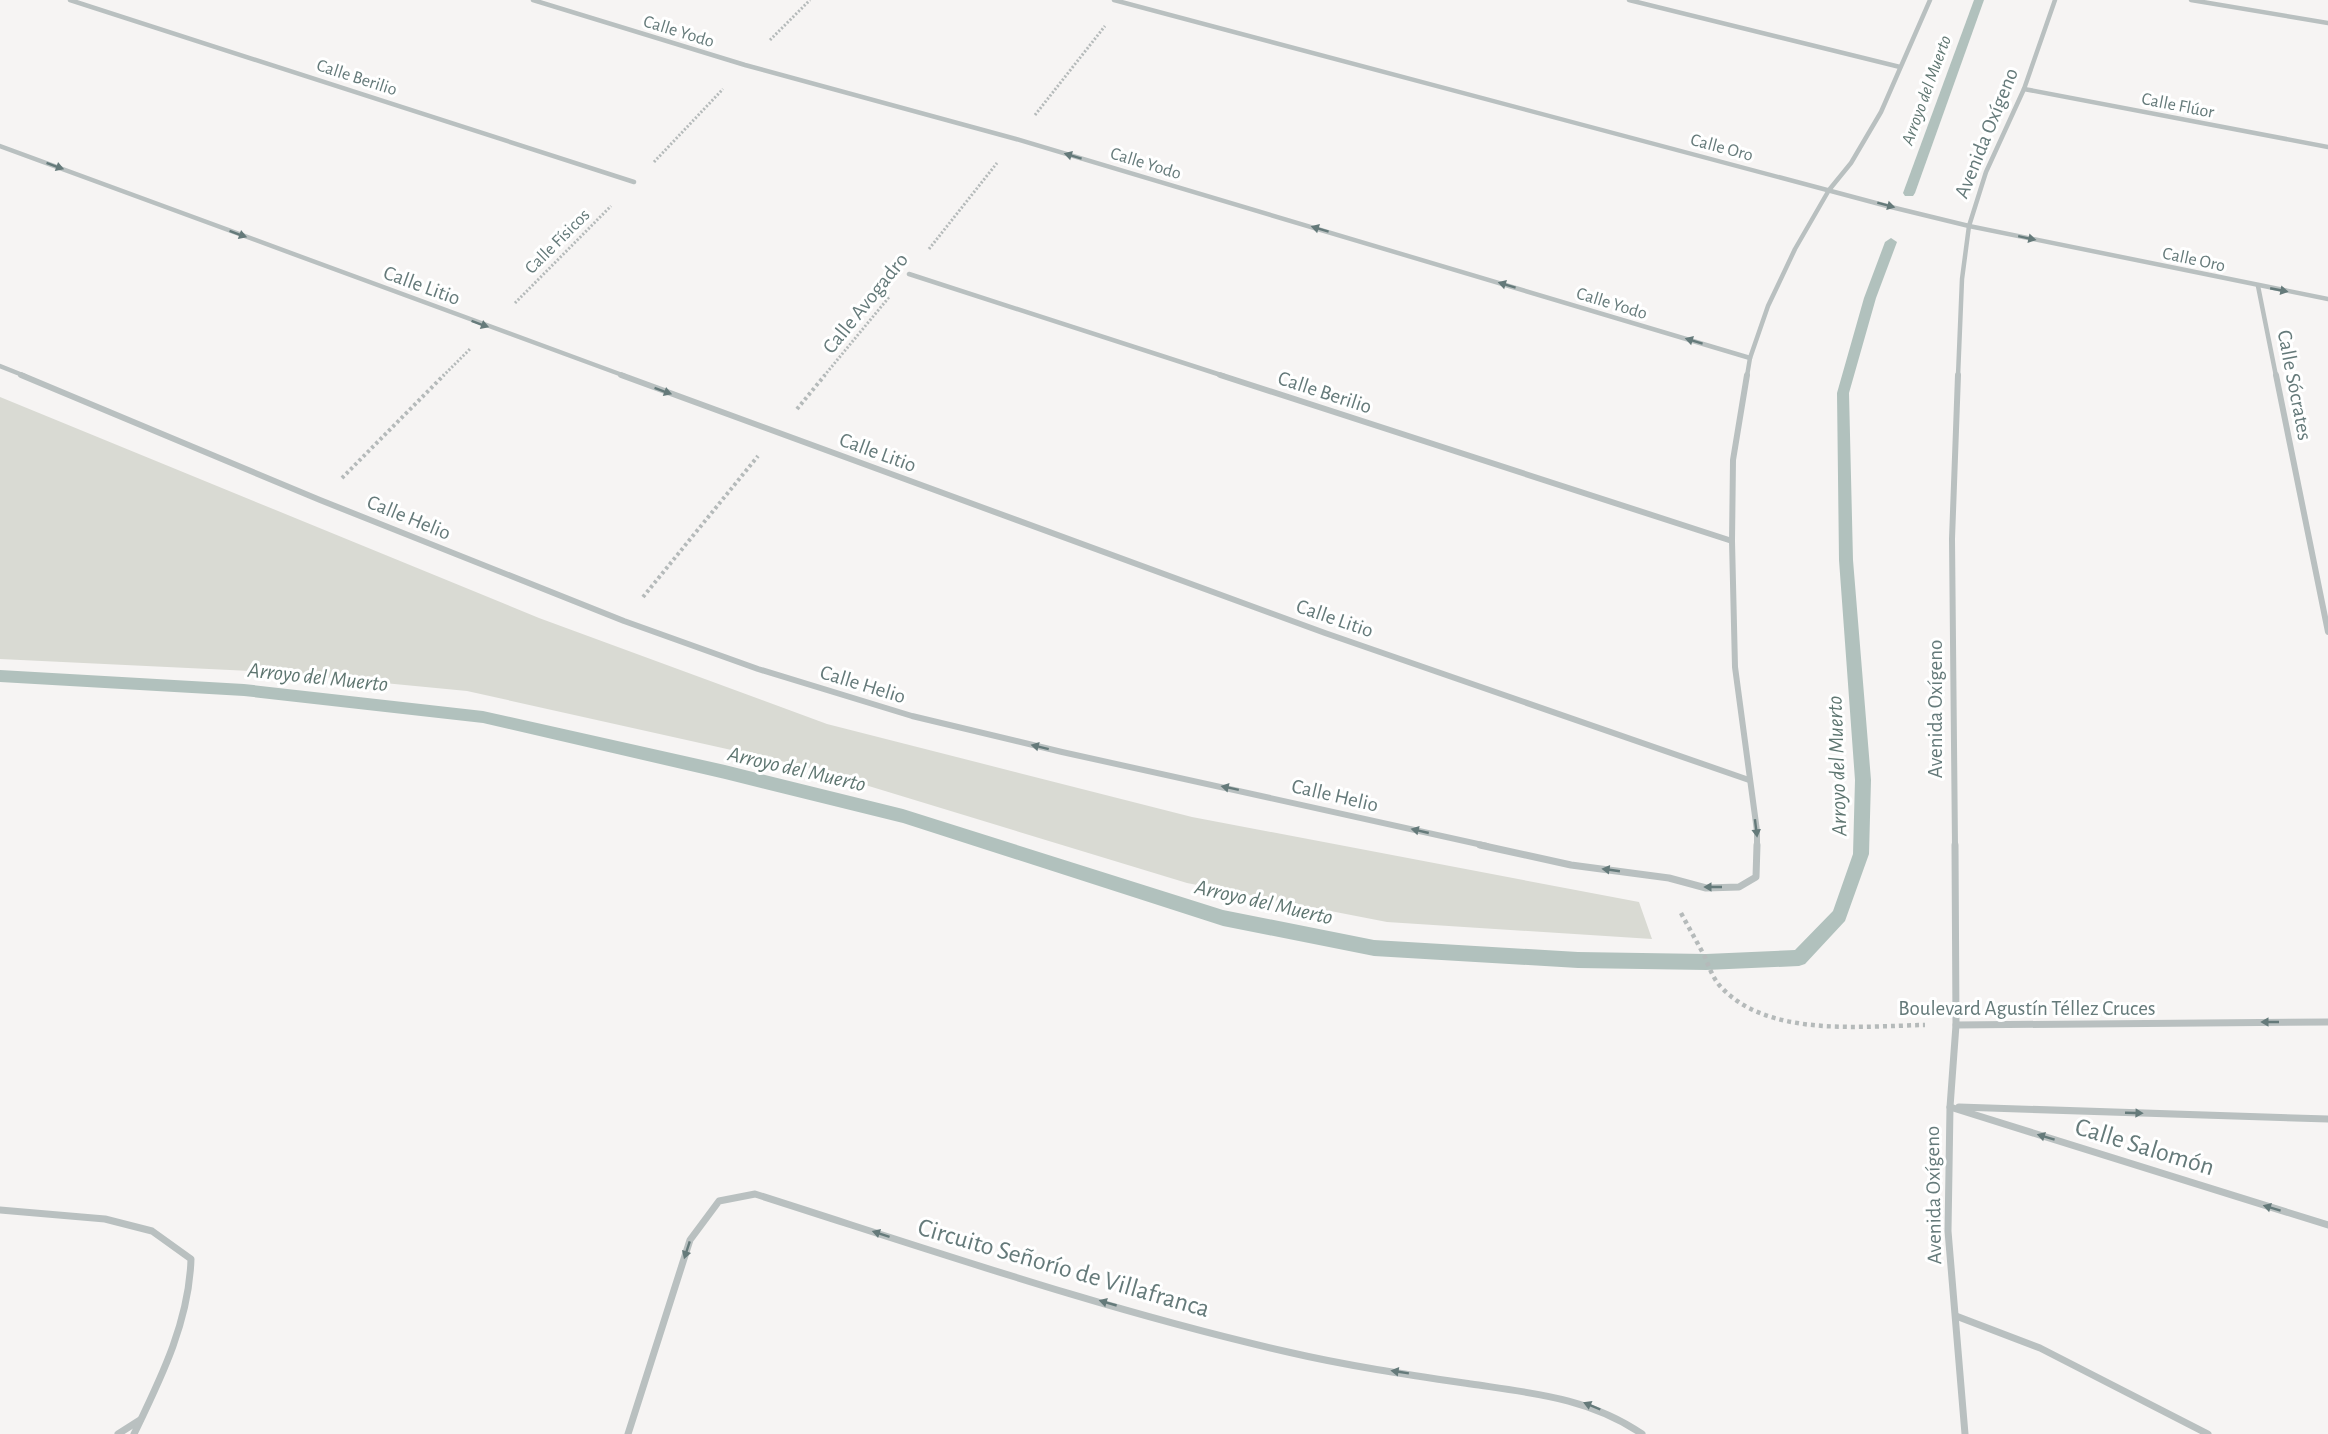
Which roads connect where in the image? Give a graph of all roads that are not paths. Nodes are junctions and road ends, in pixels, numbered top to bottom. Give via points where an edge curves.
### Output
1 (70, 0) edge
2 (533, 0) edge
3 (1114, 0) edge
4 (1629, 0) edge
5 (1930, 0) edge
6 (2055, 0) edge
7 (2191, 0) edge
8 (2328, 23) edge
9 (1900, 67) junction
10 (2024, 89) junction
11 (0, 146) edge
12 (2328, 147) edge
13 (634, 182) road end
14 (1829, 190) junction
15 (1969, 226) junction
16 (909, 274) road end
17 (2258, 286) junction
18 (2328, 299) edge
19 (1750, 358) junction
20 (0, 366) edge
21 (1732, 541) junction
22 (2328, 632) edge
23 (1749, 780) junction
24 (2328, 1022) edge
25 (1956, 1025) junction
26 (1950, 1107) junction
27 (2328, 1119) edge
28 (0, 1210) edge
29 (2328, 1225) edge
30 (1956, 1316) junction
31 (141, 1420) junction
32 (118, 1434) edge
33 (134, 1434) edge
34 (628, 1434) edge
35 (1642, 1434) edge
36 (1965, 1434) edge
37 (2208, 1434) edge

1 - 13 street, Calle Berilio
19 -> 2 street, Calle Yodo
3 - 14 street, Calle Oro
4 - 9 street
5 - 9 street
6 - 10 street, Avenida Oxígeno
7 - 8 street
9 - 14 street via 1881,112
10 - 12 street, Calle Flúor
10 - 15 street, Avenida Oxígeno via 1986,172
11 -> 23 street, Calle Litio via 1314,629
14 -> 15 street, Calle Oro
14 - 19 street via 1768,306
15 -> 17 street, Calle Oro
15 - 25 street, Avenida Oxígeno via 1959,324 1952,539
16 - 21 street, Calle Berilio
17 -> 18 street, Calle Oro
17 - 22 street, Calle Sócrates
19 - 21 street via 1733,460
23 -> 20 street, Calle Helio via 1757,831 1756,877 1739,887 1706,888 1669,878 1571,865 1062,752 835,693 624,621
21 - 23 street via 1736,667
24 -> 25 street, Boulevard Agustín Téllez Cruces
25 - 26 street, Avenida Oxígeno
26 -> 27 street
29 -> 26 street, Calle Salomón
26 - 30 street, Avenida Oxígeno via 1948,1231
28 - 31 street via 105,1219 134,1226 152,1231 191,1259 192,1278 184,1312
30 - 36 street, Avenida Oxígeno
30 - 37 street via 2040,1348
31 - 32 street
31 - 33 street
35 -> 34 street, Circuito Señorío de Villafranca via 1585,1402 1263,1347 1006,1274 755,1194 718,1201 690,1240

